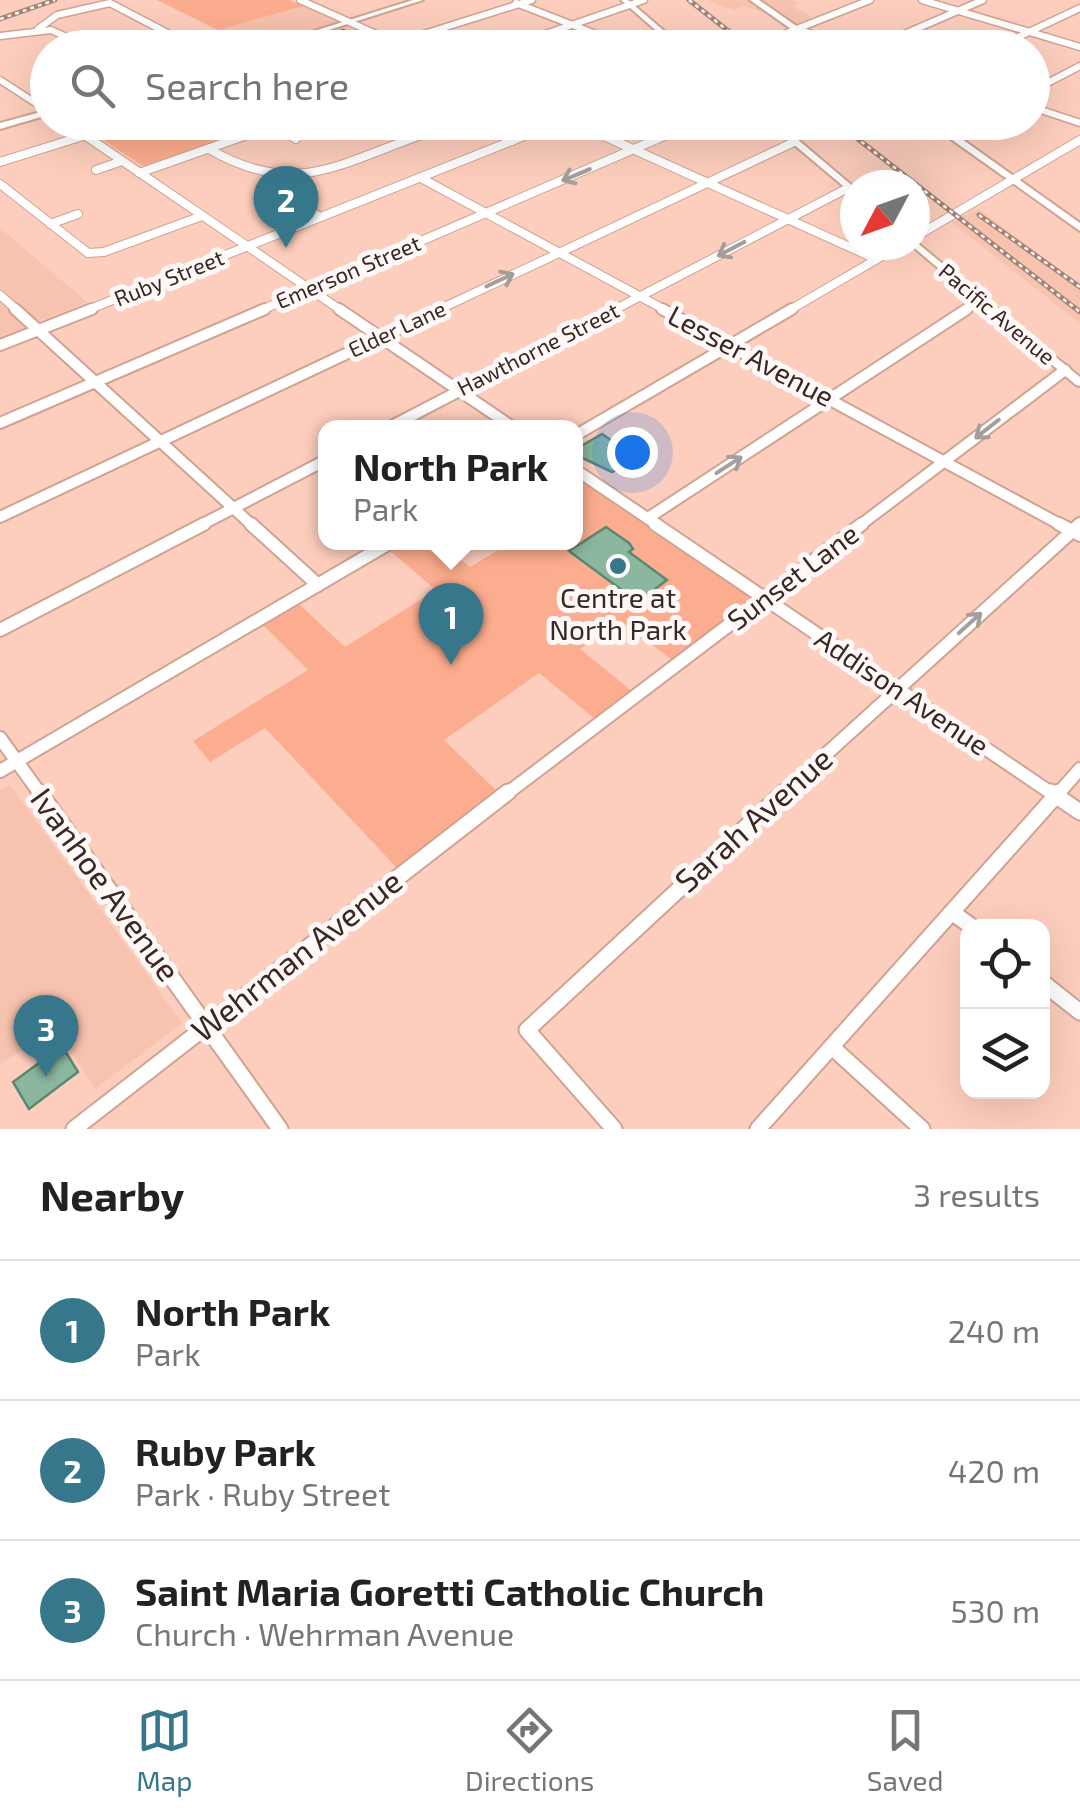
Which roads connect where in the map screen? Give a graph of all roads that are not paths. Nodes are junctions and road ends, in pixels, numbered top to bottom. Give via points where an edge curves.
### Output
1 (303, 0) edge
2 (420, 0) edge
3 (508, 0) edge
4 (532, 0) edge
5 (644, 0) edge
6 (755, 0) edge
7 (870, 0) edge
8 (922, 0) edge
9 (982, 0) edge
10 (104, 2) edge
11 (627, 2) edge
12 (518, 4) junction
13 (1080, 8) edge
14 (958, 11) junction
15 (348, 22) junction
16 (572, 25) junction
17 (797, 28) junction
18 (38, 29) junction
19 (30, 30) edge
20 (33, 30) edge
21 (46, 30) edge
22 (160, 30) edge
23 (322, 30) edge
24 (366, 30) edge
25 (436, 30) edge
26 (557, 30) edge
27 (585, 30) edge
28 (661, 30) edge
29 (792, 30) edge
30 (800, 30) edge
31 (801, 30) edge
32 (914, 30) edge
33 (1021, 30) edge
34 (1032, 30) edge
35 (0, 36) edge
36 (1050, 38) edge
37 (1080, 47) edge
38 (1080, 66) edge
39 (0, 80) edge
40 (1050, 82) edge
41 (30, 99) edge
42 (1050, 113) edge
43 (30, 117) edge
44 (1080, 123) edge
45 (0, 126) edge
46 (71, 140) edge
47 (90, 140) edge
48 (236, 140) edge
49 (404, 140) edge
50 (508, 140) edge
51 (517, 140) edge
52 (611, 140) edge
53 (656, 140) edge
54 (792, 140) edge
55 (955, 140) edge
56 (1080, 140) edge
57 (512, 142) junction
58 (794, 142) junction
59 (209, 149) junction
60 (633, 150) junction
61 (122, 161) junction
62 (0, 162) edge
63 (96, 170) dead end
64 (139, 173) junction
65 (290, 177) junction
66 (421, 178) junction
67 (1012, 180) junction
68 (840, 181) edge
69 (707, 183) junction
70 (0, 184) edge
71 (840, 196) edge
72 (486, 213) junction
73 (78, 214) dead end
74 (202, 216) junction
75 (320, 217) junction
76 (787, 220) junction
77 (50, 224) junction
78 (930, 228) edge
79 (1080, 228) edge
80 (840, 243) edge
81 (247, 246) junction
82 (558, 253) junction
83 (930, 257) edge
84 (874, 260) edge
85 (310, 289) junction
86 (0, 295) edge
87 (640, 296) junction
88 (980, 300) junction
89 (38, 330) junction
90 (380, 337) junction
91 (0, 345) edge
92 (730, 345) junction
93 (1065, 370) junction
94 (96, 382) junction
95 (1080, 383) edge
96 (459, 390) junction
97 (830, 399) junction
98 (403, 420) edge
99 (502, 420) edge
100 (0, 423) edge
101 (583, 431) edge
102 (160, 441) junction
103 (945, 462) junction
104 (318, 464) edge
105 (583, 475) edge
106 (234, 508) junction
107 (0, 517) edge
108 (648, 518) junction
109 (1077, 530) edge
110 (378, 550) edge
111 (318, 585) junction
112 (765, 598) junction
113 (0, 630) edge
114 (898, 689) junction
115 (0, 738) edge
116 (16, 762) junction
117 (1080, 769) edge
118 (0, 771) edge
119 (520, 783) joint
120 (1056, 796) junction
121 (1080, 812) edge
122 (953, 913) junction
123 (961, 919) edge
124 (1050, 988) edge
125 (1080, 1012) edge
126 (207, 1027) junction
127 (832, 1047) junction
128 (74, 1129) edge
129 (280, 1129) edge
130 (614, 1129) edge
131 (758, 1129) edge
132 (922, 1129) edge

1 - 15 street
2 - 15 street
3 - 12 street
4 - 12 street
5 - 11 street
6 - 17 main road
7 - 17 street
8 - 14 street
9 - 14 street
10 - 18 street via 51,18
10 - 22 street
11 - 16 street
11 - 28 street
12 - 16 street
12 - 25 street
13 - 34 street
14 - 32 street
14 - 33 street
15 - 23 street
15 - 24 street
16 - 26 street
16 - 27 street
17 - 29 street
17 - 30 main road
17 - 31 street
18 - 20 street
18 - 21 street
19 - 35 street
36 - 37 street
38 - 40 street
39 - 41 street
42 - 44 street
43 - 45 street
46 - 62 street
47 - 61 street
48 - 59 street
49 - 65 street
50 - 57 street
51 - 57 street, Ruby Street
52 - 60 street
53 - 60 street, Emerson Street
54 - 58 street
55 - 67 main road
56 - 67 street
57 - 66 street, Ruby Street
58 - 68 street
58 - 69 street, Elder Lane
59 - 64 street
59 - 65 street via 254,173
60 - 69 street
60 -> 72 street, Emerson Street
61 - 63 street
61 - 64 street
64 - 74 street
65 - 75 street via 291,198
66 - 72 street, Lesser Avenue
66 - 75 street, Ruby Street
67 - 78 street
67 - 79 main road
69 - 76 street
69 - 82 street, Elder Lane
70 - 77 street
71 - 76 street, Hawthorne Street
72 - 82 street, Lesser Avenue
72 - 85 street, Emerson Street
73 - 77 street
74 - 77 street via 98,254
74 - 81 street
75 - 81 street, Ruby Street
76 - 80 street
76 -> 87 street, Hawthorne Street
81 - 85 street
81 - 89 street, Ruby Street
82 - 87 street, Lesser Avenue
90 -> 82 street, Elder Lane
83 - 88 street, Pacific Avenue
84 - 92 street
85 - 90 street
85 - 94 street, Emerson Street
86 - 89 street
87 - 92 street, Lesser Avenue
87 - 96 street, Hawthorne Street
88 - 93 street, Pacific Avenue
88 - 97 street
89 - 91 street, Ruby Street
89 - 94 street
90 - 96 street
90 - 102 street, Elder Lane
92 - 97 street, Lesser Avenue
92 - 101 street
93 - 95 street, Pacific Avenue
93 -> 103 street, Sunset Lane
94 - 100 street, Emerson Street
94 - 102 street
96 - 98 street, Hawthorne Street
96 - 99 street
97 - 103 street, Lesser Avenue
108 -> 97 street
102 - 106 street
102 - 107 street, Elder Lane
103 - 109 street, Lesser Avenue
103 - 112 street, Sunset Lane
104 - 106 street
105 - 108 street, Addison Avenue
106 - 111 street
106 - 113 street
108 - 112 street, Addison Avenue
114 -> 109 street, Sarah Avenue
110 - 111 street
111 - 116 street
112 - 114 street, Addison Avenue
112 - 119 street, Sunset Lane
114 - 120 street, Addison Avenue
114 - 130 street, Sarah Avenue via 528,1030
115 - 116 street, Ivanhoe Avenue
116 - 118 street
116 - 126 street, Ivanhoe Avenue
117 - 120 street
119 - 126 street, Wehrman Avenue
120 - 121 street, Addison Avenue
120 - 122 street
122 - 123 street
122 - 127 street
124 - 125 street
126 - 128 street, Wehrman Avenue
126 - 129 street, Ivanhoe Avenue
127 - 131 street
127 - 132 street

